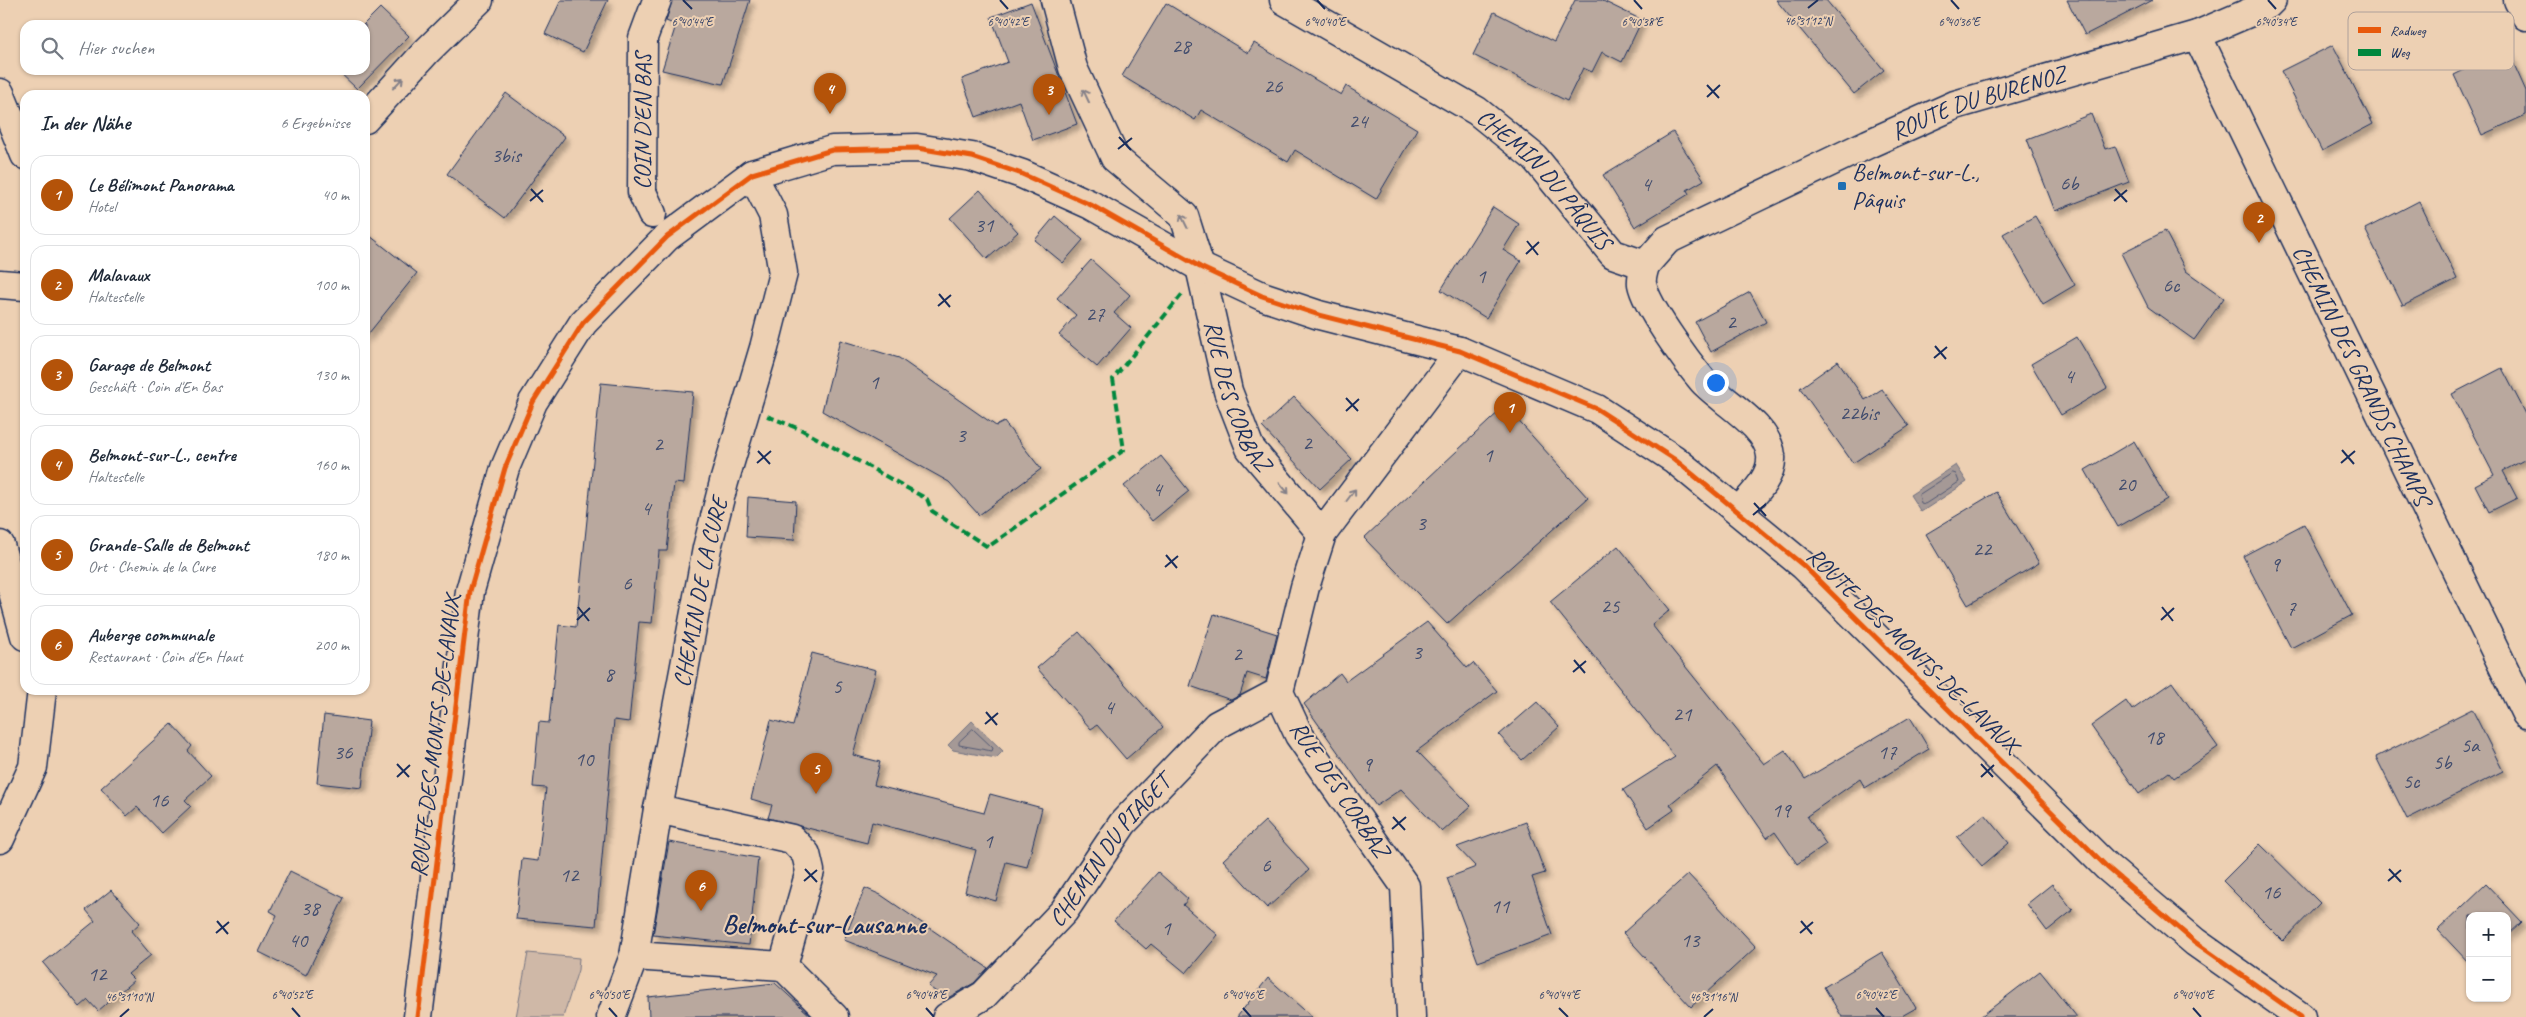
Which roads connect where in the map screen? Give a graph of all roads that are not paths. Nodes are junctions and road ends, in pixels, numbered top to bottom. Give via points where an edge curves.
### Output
1 (479, 0) edge
2 (657, 0) edge
3 (1055, 0) edge
4 (1284, 0) edge
5 (2518, 0) edge
6 (2268, 2) edge
7 (2526, 16) edge
8 (2197, 35) junction
9 (0, 93) edge
10 (370, 114) edge
11 (20, 143) edge
12 (752, 174) junction
13 (652, 214) dead end
14 (1645, 265) junction
15 (1200, 266) junction
16 (0, 284) edge
17 (20, 286) edge
18 (1460, 351) junction
19 (1740, 511) junction
20 (1322, 534) junction
21 (0, 545) edge
22 (20, 618) edge
23 (1279, 692) junction
24 (41, 695) edge
25 (2526, 714) edge
26 (658, 809) junction
27 (0, 839) edge
28 (634, 956) junction
29 (783, 966) junction
30 (418, 1017) edge
31 (611, 1017) edge
32 (834, 1017) edge
33 (947, 1017) edge
34 (1411, 1017) edge
35 (2300, 1017) edge

10 -> 1 street
2 - 13 street, COIN D'EN BAS via 643,38 642,192
15 -> 3 street via 1184,216 1116,158 1073,68
4 - 14 street, CHEMIN DU PÂQUIS via 1477,111 1535,158 1613,254
5 - 7 street
6 - 8 street, ROUTE DU BURENOZ
8 - 14 street, ROUTE DU BURENOZ via 1955,105 1667,240
8 - 25 street, CHEMIN DES GRANDS CHAMPS
9 - 11 street
12 - 15 street, ROUTE DES MONTS-DE-LAVAUX via 832,150 917,148 972,157 1022,174 1091,205
12 - 26 street, CHEMIN DE LA CURE via 773,215 783,273 707,548
12 - 30 street, ROUTE DES MONTS-DE-LAVAUX via 667,237 583,323 533,402 505,468 470,591
14 - 19 street via 1642,283 1656,316 1704,381 1764,437 1771,455 1769,472
15 - 18 street, ROUTE DES MONTS-DE-LAVAUX via 1262,296 1319,315
15 -> 20 street, RUE DES CORBAZ via 1228,391 1250,448
16 - 17 street
18 - 19 street, ROUTE DES MONTS-DE-LAVAUX via 1597,409 1674,459
20 -> 18 street, RUE DES CORBAZ
19 - 35 street, ROUTE DES MONTS-DE-LAVAUX via 1804,566 2107,867 2195,942
20 - 23 street, RUE DES CORBAZ
21 - 22 street
23 - 33 street, CHEMIN DU PIAGET via 1217,726 1123,823 1064,911 984,995
23 - 34 street, RUE DES CORBAZ via 1299,735 1405,886
24 - 27 street via 33,767
26 - 28 street, CHEMIN DE LA CURE
26 - 29 street via 792,839 806,854 810,871
28 - 29 street
28 - 31 street, CHEMIN DE LA CURE
29 - 32 street

